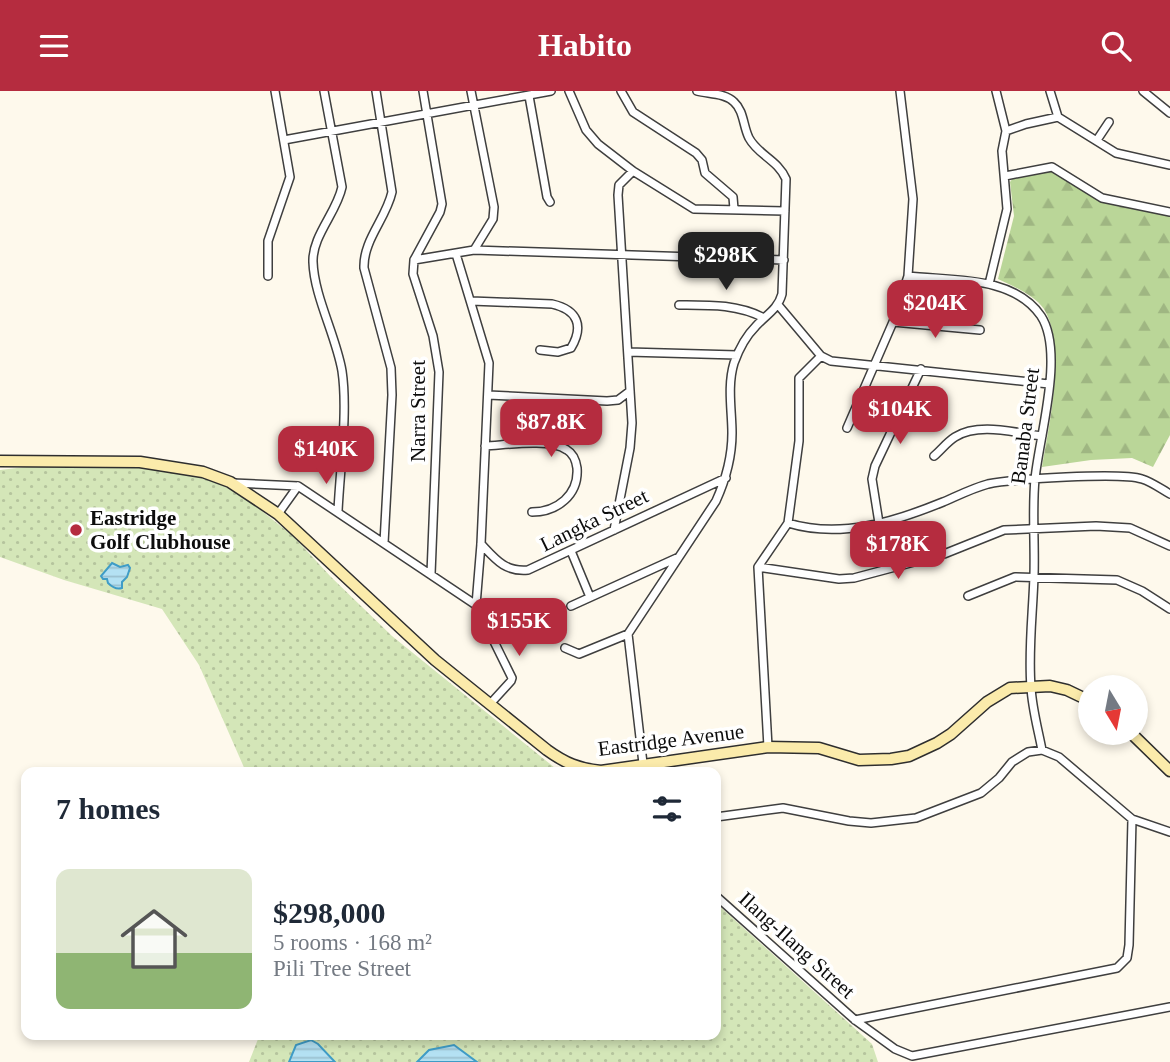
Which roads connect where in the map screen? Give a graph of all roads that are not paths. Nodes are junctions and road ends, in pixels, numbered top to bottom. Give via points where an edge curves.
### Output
1 (275, 91) edge
2 (324, 91) edge
3 (376, 91) edge
4 (423, 91) edge
5 (471, 91) edge
6 (551, 91) edge
7 (569, 91) edge
8 (621, 91) edge
9 (697, 91) edge
10 (900, 91) edge
11 (996, 91) edge
12 (1050, 91) edge
13 (1143, 91) edge
14 (529, 96) junction
15 (474, 107) junction
16 (1170, 113) edge
17 (427, 114) junction
18 (1058, 117) junction
19 (382, 122) junction
20 (1109, 122) dead end
21 (1006, 131) junction
22 (332, 132) junction
23 (284, 140) junction
24 (1097, 140) junction
25 (1170, 165) edge
26 (633, 171) junction
27 (1005, 176) junction
28 (550, 202) dead end
29 (734, 209) junction
30 (785, 211) junction
31 (1170, 212) edge
32 (474, 250) junction
33 (456, 254) junction
34 (622, 255) junction
35 (414, 260) junction
36 (784, 260) junction
37 (268, 276) dead end
38 (908, 276) junction
39 (989, 284) junction
40 (471, 301) junction
41 (679, 305) dead end
42 (779, 306) junction
43 (764, 318) junction
44 (893, 322) junction
45 (980, 330) dead end
46 (540, 351) dead end
47 (628, 352) junction
48 (737, 355) junction
49 (821, 355) junction
50 (873, 366) junction
51 (921, 369) junction
52 (1049, 384) junction
53 (630, 391) junction
54 (488, 395) junction
55 (847, 428) dead end
56 (1042, 436) junction
57 (485, 446) junction
58 (934, 456) dead end
59 (0, 461) edge
60 (727, 478) junction
61 (1034, 479) junction
62 (230, 482) junction
63 (298, 486) junction
64 (1170, 494) edge
65 (338, 511) junction
66 (532, 512) dead end
67 (278, 514) junction
68 (788, 523) junction
69 (879, 523) junction
70 (1034, 528) junction
71 (614, 530) junction
72 (384, 543) junction
73 (481, 544) junction
74 (1170, 546) edge
75 (571, 551) junction
76 (680, 557) junction
77 (758, 567) junction
78 (431, 574) junction
79 (1034, 576) junction
80 (968, 596) dead end
81 (590, 597) junction
82 (476, 605) junction
83 (571, 606) dead end
84 (1170, 609) edge
85 (628, 634) junction
86 (565, 648) dead end
87 (1030, 686) junction
88 (1078, 695) edge
89 (490, 704) junction
90 (1143, 745) edge
91 (768, 747) junction
92 (1042, 750) junction
93 (576, 767) edge
94 (643, 767) edge
95 (654, 767) edge
96 (1170, 771) edge
97 (721, 816) edge
98 (1132, 820) junction
99 (1170, 832) edge
100 (721, 900) edge
101 (1170, 1007) edge
102 (855, 1020) junction

1 - 23 street
2 - 22 street
3 - 19 street
4 - 17 street
5 - 15 street
6 - 14 street
7 - 26 street via 586,130
8 - 29 street via 633,112 696,153 705,173 733,197
9 - 30 street via 724,96 739,108 749,138 781,168 786,179
10 - 38 street via 913,199
11 - 21 street
12 - 18 street
13 - 16 street
14 - 15 street
14 - 28 street
15 - 17 street
15 - 32 street via 494,207 493,219
17 - 19 street
17 - 35 street via 442,204
18 - 21 street
18 - 24 street
19 - 22 street
19 - 72 street via 392,193 363,255 363,268 391,367
20 - 24 street
21 - 27 street via 1002,151
22 - 23 street
22 - 65 street via 342,187 313,260 344,386
23 - 37 street via 290,177 268,241
24 - 25 street via 1116,152
26 - 29 street via 694,209
26 - 34 street via 619,185
27 - 31 street via 1052,167 1102,198
27 - 39 street via 1007,209
29 - 30 street
30 - 36 street
32 - 33 street
32 - 34 street
33 - 35 street
33 - 40 street
34 - 36 street
34 - 47 street
35 - 78 street, Narra Street via 413,274 439,372
36 - 42 street
38 - 39 street, Banaba Street
38 - 44 street
39 - 52 street, Banaba Street via 1010,290 1042,318 1049,336
40 - 46 street via 565,306 573,313 578,337 570,348
40 - 54 street via 488,353
41 - 43 street via 728,306
42 - 43 street
42 - 49 street
43 - 48 street
44 - 45 street
44 - 50 street
47 - 48 street
47 - 53 street
48 - 60 street via 731,384
49 - 50 street via 831,361
49 - 68 street via 799,378 799,441
50 - 51 street
50 - 55 street
51 - 52 street
51 - 69 street via 875,466 872,479
52 - 56 street, Banaba Street
53 - 54 street via 607,401
53 - 71 street via 630,448
54 - 57 street
56 - 58 street via 967,432
56 - 61 street, Banaba Street
57 - 66 street via 548,443 568,450 576,460 573,490 563,502
57 - 73 street
59 - 62 street, Eastridge Avenue via 140,462
60 - 71 street, Langka Street
60 - 76 street
61 - 64 street via 1141,479
61 - 69 street via 988,484
61 - 70 street, Banaba Street
62 - 63 street
62 - 67 street, Eastridge Avenue
63 - 65 street
63 - 67 street
65 - 72 street
67 - 89 street, Eastridge Avenue via 397,627
68 - 69 street via 844,530
68 - 77 street
70 - 74 street via 1130,528
70 - 77 street via 1004,530 944,554 854,578
70 - 79 street, Banaba Street
71 - 75 street, Langka Street
72 - 78 street
73 - 75 street, Langka Street via 506,569 516,571
73 - 82 street
75 - 81 street
76 - 81 street
76 - 85 street
77 - 91 street
78 - 82 street
79 - 80 street via 1015,577
79 - 84 street via 1117,580
79 - 87 street, Banaba Street
81 - 83 street
82 - 89 street via 512,678
85 - 86 street via 579,654
85 - 94 street
87 - 88 street, Eastridge Avenue via 1051,686
87 - 91 street, Eastridge Avenue via 1010,688 951,734 909,756 859,760 819,748
87 - 92 street, Banaba Street
89 - 93 street, Eastridge Avenue via 562,761
90 - 96 street
91 - 95 street, Eastridge Avenue
92 - 97 street via 1012,762 981,793 916,818 871,823 783,809
92 - 98 street via 1059,757
98 - 99 street
98 - 102 street via 1129,945 1127,958 1117,968
100 - 102 street, Ilang-Ilang Street
101 - 102 street, Ilang-Ilang Street via 912,1056

